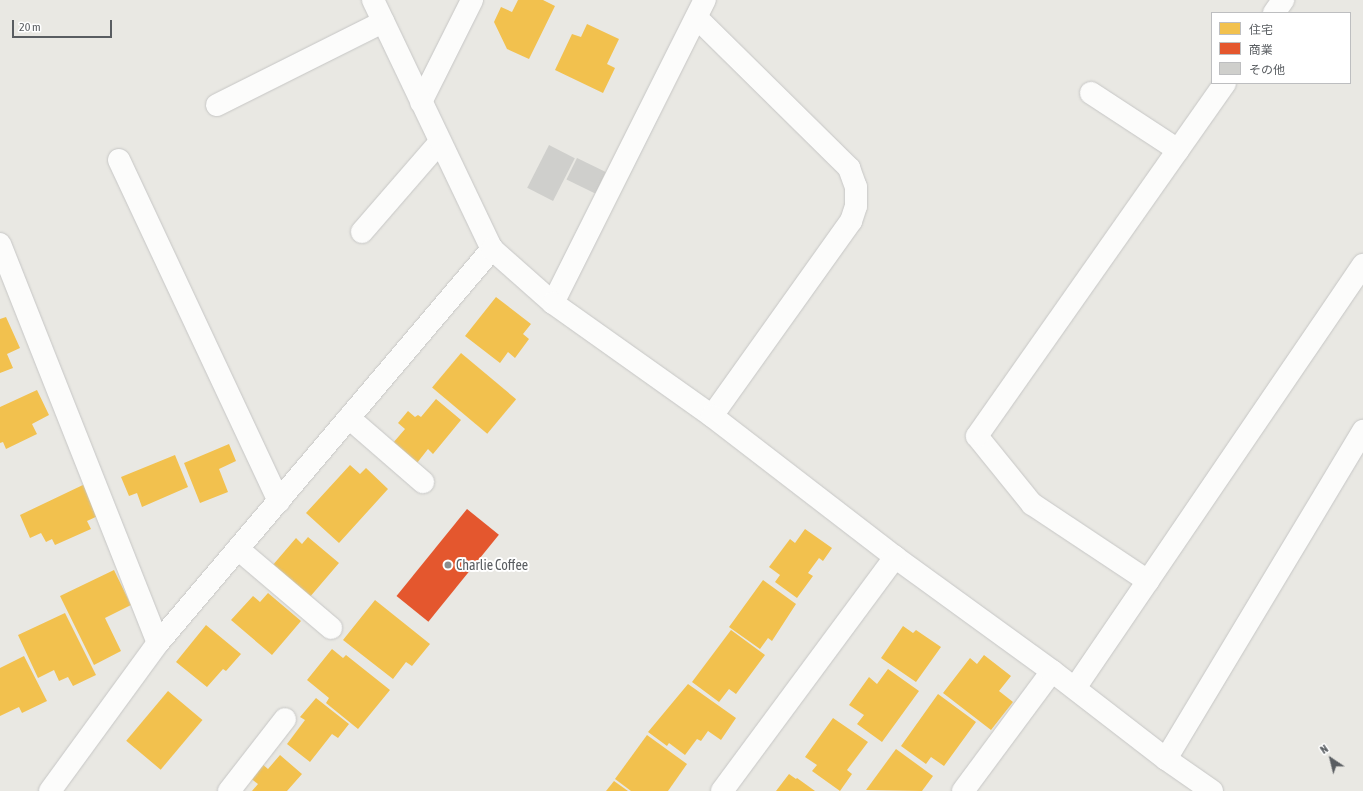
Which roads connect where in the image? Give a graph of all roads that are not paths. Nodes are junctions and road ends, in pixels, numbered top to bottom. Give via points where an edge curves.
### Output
1 (373, 0) edge
2 (472, 0) edge
3 (1283, 0) edge
4 (701, 9) edge
5 (1275, 12) edge
6 (383, 22) junction
7 (1224, 84) edge
8 (1092, 93) dead end
9 (421, 102) junction
10 (217, 105) dead end
11 (440, 142) junction
12 (1178, 150) junction
13 (119, 160) dead end
14 (362, 232) dead end
15 (0, 244) edge
16 (492, 249) junction
17 (1363, 266) edge
18 (553, 303) junction
19 (712, 416) junction
20 (349, 418) junction
21 (1363, 431) edge
22 (423, 482) dead end
23 (279, 501) junction
24 (238, 549) junction
25 (895, 557) junction
26 (1148, 581) junction
27 (331, 628) dead end
28 (158, 643) junction
29 (1052, 670) junction
30 (1075, 688) junction
31 (284, 719) dead end
32 (1166, 759) junction
33 (50, 791) edge
34 (229, 791) edge
35 (722, 791) edge
36 (963, 791) edge
37 (1212, 791) edge

1 - 6 street
2 - 9 street
3 - 5 street
4 - 18 street
4 - 19 street via 849,168 856,187 856,206 852,221
6 - 9 street
6 - 10 street
7 - 12 street
8 - 12 street
9 - 11 street
11 - 14 street
11 - 16 street
12 - 26 street via 977,436 1032,504
13 - 23 street
15 - 28 street
16 - 18 street
16 - 20 street
17 - 26 street
18 - 19 street
19 - 25 street
20 - 22 street
20 - 23 street
21 - 32 street
23 - 24 street
24 - 27 street
24 - 28 street
25 - 29 street
25 - 35 street
26 - 30 street
28 - 33 street
29 - 30 street
29 - 36 street
30 - 32 street
31 - 34 street
32 - 37 street

